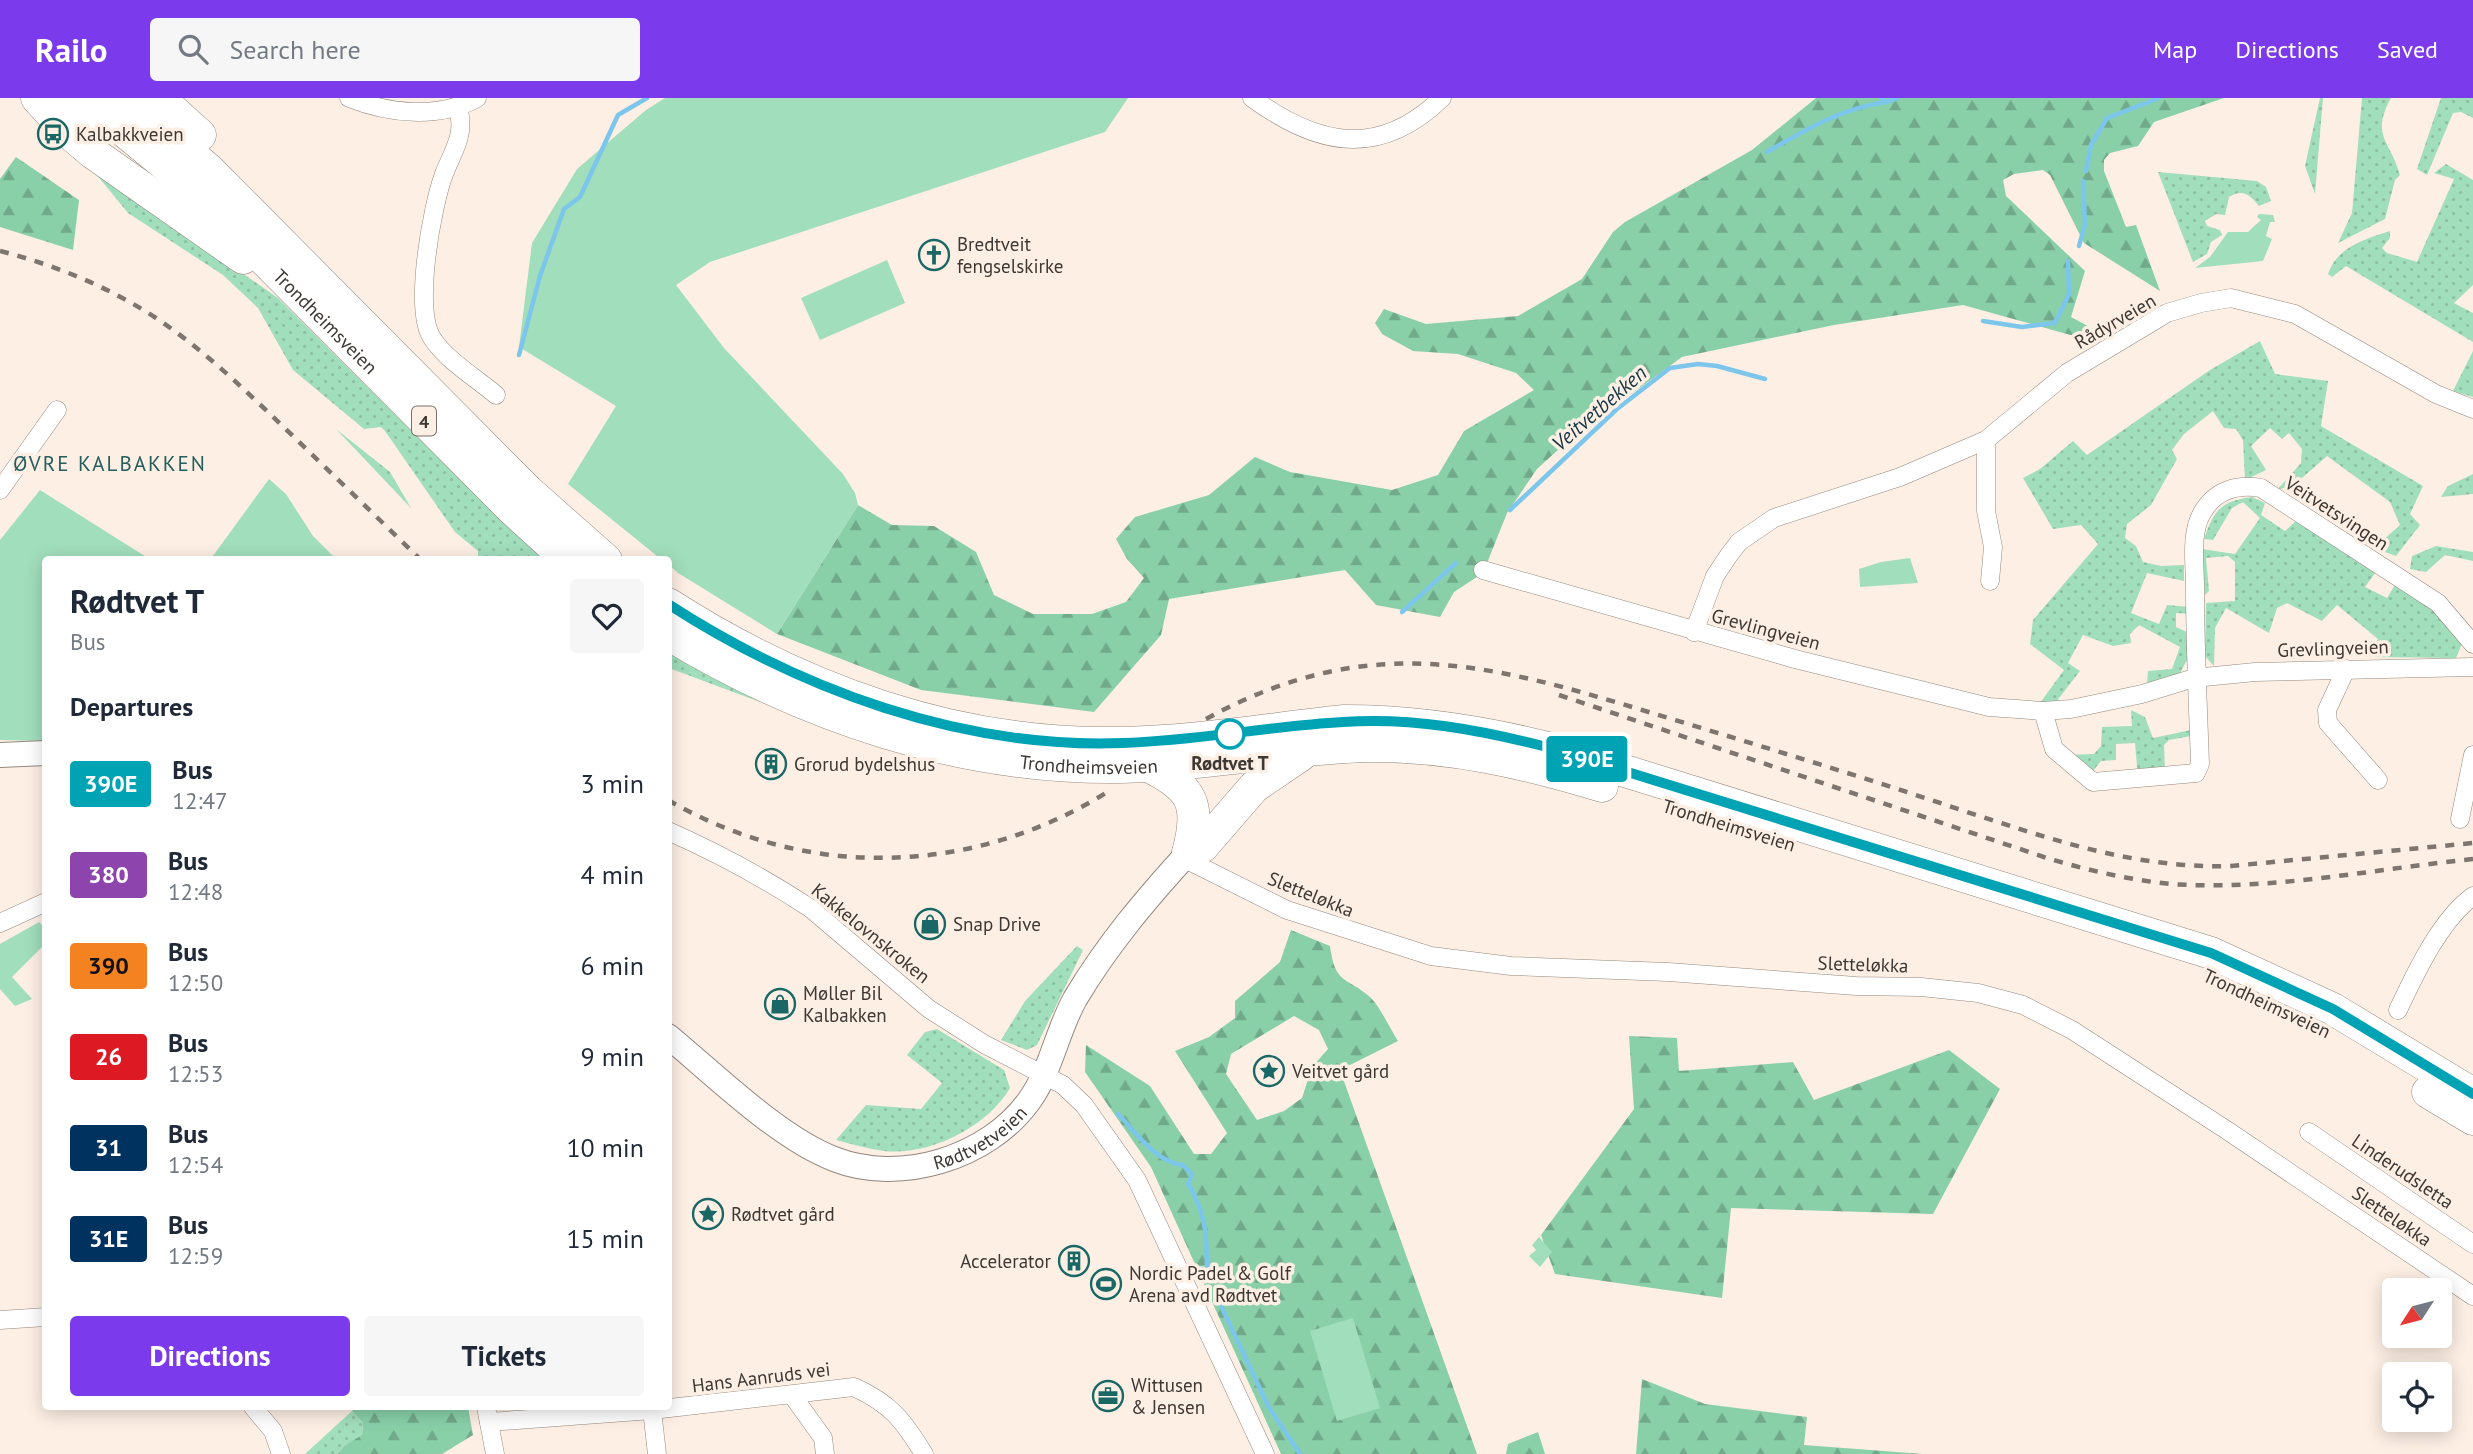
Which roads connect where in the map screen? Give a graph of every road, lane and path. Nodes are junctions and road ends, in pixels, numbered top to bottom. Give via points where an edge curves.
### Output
1 (37, 98) edge
2 (71, 98) edge
3 (118, 98) edge
4 (159, 98) edge
5 (349, 98) edge
6 (477, 98) edge
7 (1252, 98) edge
8 (1442, 98) edge
9 (458, 108) junction
10 (294, 273) junction
11 (496, 396) dead end
12 (57, 410) dead end
13 (2473, 410) edge
14 (1986, 440) junction
15 (0, 490) edge
16 (564, 556) edge
17 (601, 556) edge
18 (1483, 570) dead end
19 (1990, 581) dead end
20 (672, 606) edge
21 (1694, 632) junction
22 (672, 636) edge
23 (2473, 644) edge
24 (2473, 667) edge
25 (2346, 669) junction
26 (2194, 678) junction
27 (2043, 711) junction
28 (1311, 750) junction
29 (42, 753) edge
30 (0, 755) edge
31 (2473, 755) edge
32 (1147, 766) junction
33 (2378, 780) dead end
34 (2460, 819) dead end
35 (672, 833) edge
36 (1186, 855) junction
37 (2473, 896) edge
38 (42, 904) edge
39 (0, 923) edge
40 (2398, 1010) dead end
41 (672, 1039) edge
42 (1043, 1074) junction
43 (2473, 1094) edge
44 (2473, 1119) edge
45 (2309, 1132) dead end
46 (2473, 1244) edge
47 (2473, 1296) edge
48 (42, 1317) edge
49 (0, 1320) edge
50 (792, 1395) junction
51 (672, 1408) edge
52 (256, 1410) edge
53 (652, 1410) joint
54 (488, 1415) edge
55 (281, 1454) edge
56 (495, 1454) edge
57 (657, 1454) edge
58 (825, 1454) edge
59 (924, 1454) edge
60 (1265, 1454) edge

1 - 10 highway via 93,153 234,253
2 - 10 highway, Trondheimsveien / 4 via 158,157
3 - 10 highway, Trondheimsveien / 4 via 209,170
4 - 10 highway via 231,169
5 - 9 street via 415,112
6 - 9 street
7 - 8 street via 1308,132 1343,141 1377,139 1405,128
9 - 11 street via 461,134 440,186 428,238 426,323 436,344
10 - 16 highway, Trondheimsveien / 4 via 512,509
10 - 17 highway, Trondheimsveien / 4
12 - 15 street
13 - 14 street, Rådyrveien via 2295,314 2231,298 2168,313 2049,386
14 - 19 street via 1986,511 1993,547
14 - 21 street, Rådyrveien via 1900,477 1774,519 1739,542 1715,576
18 - 21 street, Grevlingveien
20 - 43 highway, Trondheimsveien via 749,651 832,690 919,717 1006,736 1132,743 1376,721 1449,726 1553,749 2211,953 2333,1009
21 - 27 street, Grevlingveien via 1989,707
22 - 32 highway, Trondheimsveien via 736,673 811,707 913,741 1026,762
23 - 26 street, Veitvetsvingen via 2438,603 2261,488 2244,485 2214,498 2197,524
24 - 25 street, Grevlingveien
25 - 26 street, Grevlingveien
25 - 33 street via 2327,710 2328,723
26 - 27 street, Grevlingveien via 2142,694
26 - 27 street via 2200,764 2196,773 2185,776 2093,782 2054,749
28 - 32 highway, Trondheimsveien
28 - 36 highway via 1254,787 1203,846
28 - 44 highway, Trondheimsveien via 1416,748 1524,764 2172,961 2287,1009
29 - 30 street
31 - 34 street
32 - 36 highway via 1176,781 1191,797 1195,824
35 - 42 street, Kakkelovnskroken via 769,881 810,908 929,1009
36 - 42 street, Rødtvetveien via 1113,938 1073,1003
36 - 47 street, Sletteløkka via 1287,910 1430,956 1511,966 1922,987 1978,993 2022,1005 2072,1030 2215,1122
37 - 40 street via 2456,912 2419,966
38 - 39 street
41 - 42 street, Rødtvetveien via 817,1151 873,1168 895,1170 933,1163 979,1145 1030,1100
42 - 60 street, Kakkelovnskroken via 1084,1105 1137,1180
45 - 46 street, Linderudsletta
48 - 49 street
50 - 51 street, Hans Aanruds vei
50 - 58 street via 823,1438
50 - 59 street, Hans Aanruds vei via 854,1387 880,1399 905,1422
52 - 55 street via 273,1431
53 - 54 street, Hans Aanruds vei
53 - 57 street
54 - 56 street

